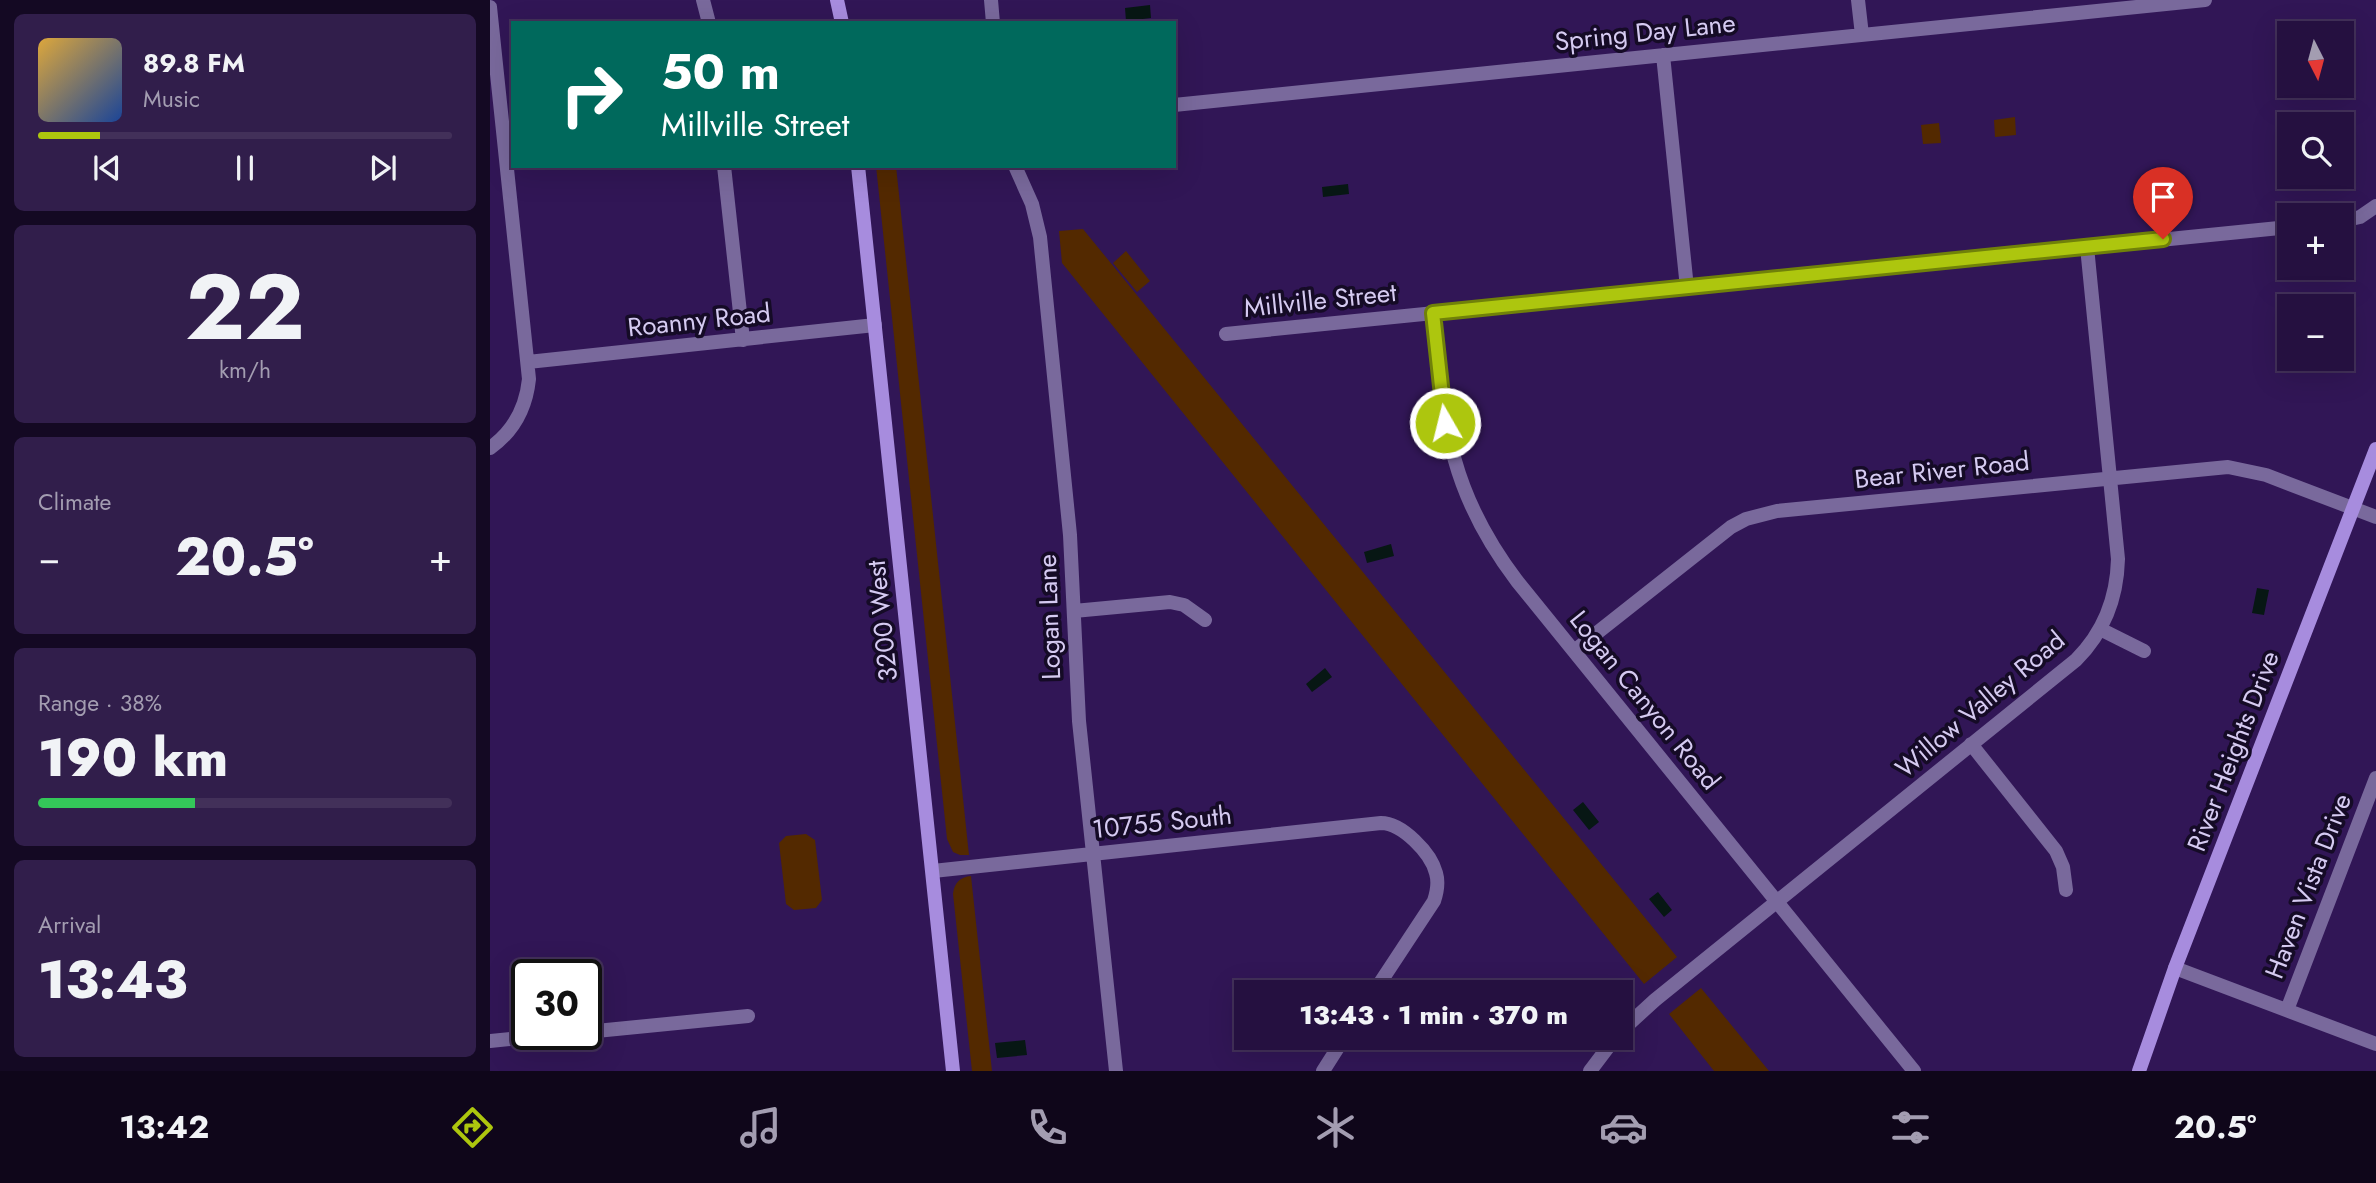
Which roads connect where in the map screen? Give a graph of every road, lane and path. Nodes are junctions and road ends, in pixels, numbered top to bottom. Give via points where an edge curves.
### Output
1 (702, 0) edge
2 (837, 0) edge
3 (991, 0) edge
4 (1858, 0) edge
5 (2205, 0) edge
6 (490, 7) edge
7 (708, 21) edge
8 (842, 21) edge
9 (993, 21) edge
10 (1862, 35) junction
11 (1663, 55) junction
12 (1176, 105) edge
13 (724, 168) edge
14 (858, 168) edge
15 (1016, 168) edge
16 (2376, 206) edge
17 (2354, 218) edge
18 (2277, 228) edge
19 (2087, 247) junction
20 (1687, 288) junction
21 (1433, 313) junction
22 (875, 325) junction
23 (1226, 334) dead end
24 (743, 340) junction
25 (527, 362) junction
26 (490, 448) edge
27 (2376, 449) edge
28 (2111, 477) junction
29 (2353, 509) junction
30 (2376, 517) edge
31 (1074, 611) junction
32 (1205, 620) dead end
33 (2100, 629) junction
34 (1574, 651) junction
35 (2144, 651) dead end
36 (1971, 744) junction
37 (2376, 778) edge
38 (1093, 854) junction
39 (933, 871) junction
40 (2066, 890) dead end
41 (1777, 902) junction
42 (2175, 968) junction
43 (1382, 980) edge
44 (2287, 1010) junction
45 (748, 1016) dead end
46 (1633, 1020) edge
47 (602, 1030) edge
48 (511, 1039) edge
49 (490, 1041) edge
50 (2376, 1044) edge
51 (1336, 1050) edge
52 (1606, 1050) edge
53 (953, 1071) edge
54 (1116, 1071) edge
55 (1323, 1071) edge
56 (1590, 1071) edge
57 (1914, 1071) edge
58 (2139, 1071) edge

1 - 7 street
2 - 8 street
3 - 9 street
4 - 10 street
5 - 10 street, Spring Day Lane
6 - 25 street
10 - 11 street, Spring Day Lane
11 - 12 street, Spring Day Lane
11 - 20 street
13 - 24 street
14 - 22 street, 3200 West
15 - 31 street, Logan Lane via 1040,237
16 - 17 street
18 - 19 street, Millville Street
19 - 20 street, Millville Street
19 - 28 street, Willow Valley Road
20 - 21 street, Millville Street
21 - 23 street, Millville Street
21 - 34 street, Logan Canyon Road via 1445,423 1468,500 1503,562
22 - 24 street, Roanny Road
22 - 39 street, 3200 West
24 - 25 street, Roanny Road
25 - 26 street via 527,391 520,414
27 - 29 street, River Heights Drive
28 - 29 street, Bear River Road via 2238,468
28 - 33 street, Willow Valley Road via 2118,574
28 - 34 street, Bear River Road via 1753,517 1718,536
29 - 30 street, Bear River Road
29 - 42 street, River Heights Drive
31 - 32 street via 1170,602
31 - 38 street, Logan Lane via 1079,721
33 - 35 street
33 - 36 street, Willow Valley Road via 2076,660
34 - 41 street, Logan Canyon Road
36 - 40 street via 2056,851
36 - 41 street, Willow Valley Road
37 - 44 street, Haven Vista Drive
38 - 39 street, 10755 South
38 - 43 street, 10755 South via 1381,823 1396,826 1430,861 1437,887 1434,901
38 - 54 street, Logan Lane
39 - 53 street, 3200 West
41 - 46 street, Willow Valley Road
41 - 57 street, Logan Canyon Road
42 - 44 street
42 - 58 street, River Heights Drive
44 - 50 street
45 - 47 street
48 - 49 street
51 - 55 street
52 - 56 street

